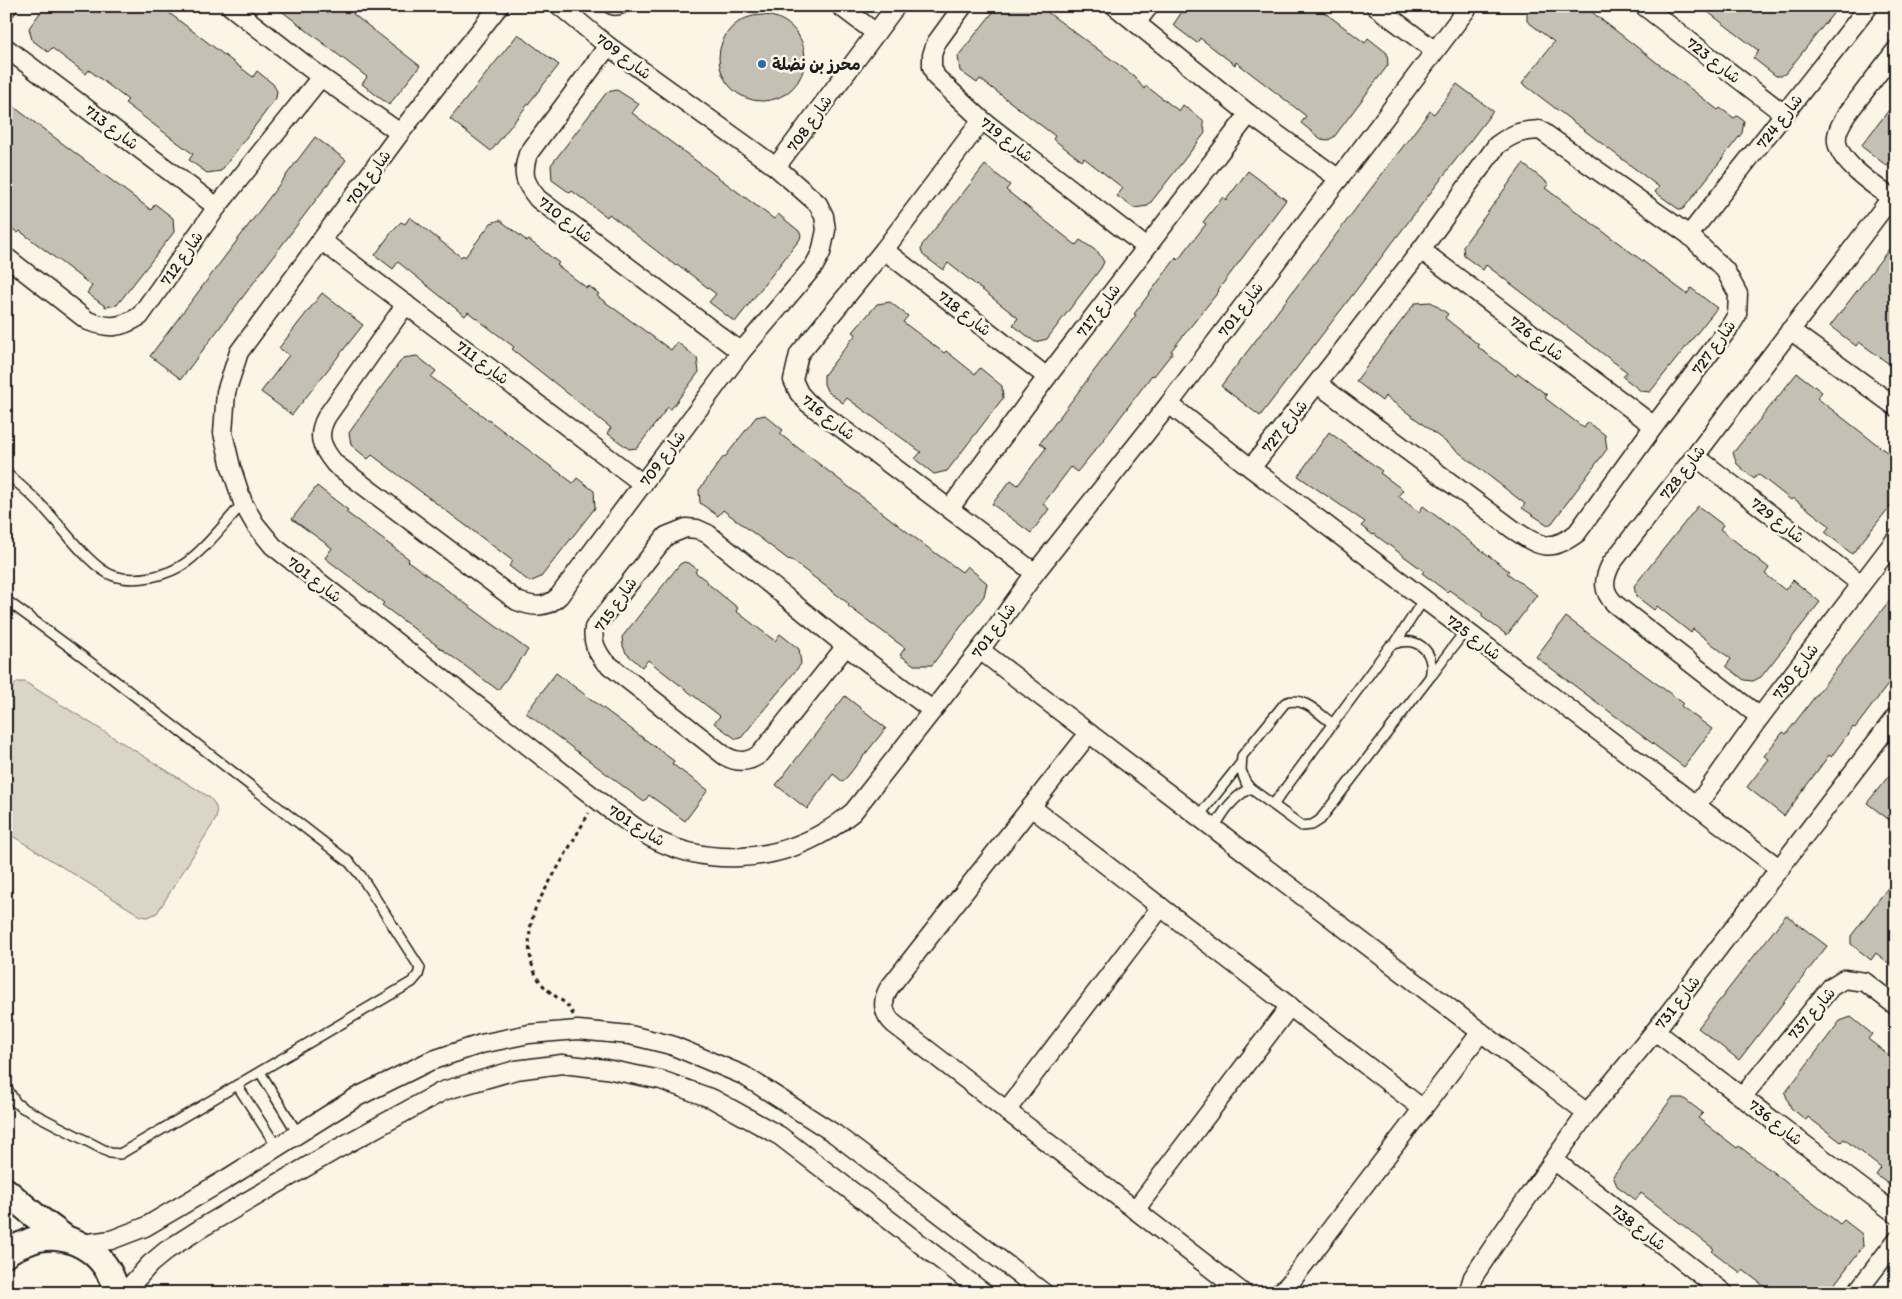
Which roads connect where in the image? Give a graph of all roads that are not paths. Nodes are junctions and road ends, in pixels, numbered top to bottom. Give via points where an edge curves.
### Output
1 (230, 6) edge
2 (499, 6) edge
3 (560, 6) edge
4 (606, 6) edge
5 (626, 6) edge
6 (840, 6) edge
7 (896, 6) edge
8 (964, 6) edge
9 (1115, 6) edge
10 (1149, 6) edge
11 (1375, 6) edge
12 (1469, 6) edge
13 (1644, 6) edge
14 (1869, 6) edge
15 (1136, 23) junction
16 (876, 33) junction
17 (608, 46) junction
18 (6, 48) edge
19 (1896, 50) edge
20 (1435, 51) junction
21 (321, 76) junction
22 (1249, 114) junction
23 (1784, 114) junction
24 (982, 120) junction
25 (400, 133) junction
26 (776, 167) junction
27 (1339, 179) junction
28 (1893, 200) edge
29 (217, 207) junction
30 (1689, 235) junction
31 (322, 241) junction
32 (1146, 247) junction
33 (884, 250) junction
34 (1421, 250) junction
35 (6, 258) edge
36 (406, 304) junction
37 (1790, 330) junction
38 (741, 352) junction
39 (1047, 377) junction
40 (1318, 384) junction
41 (1169, 404) junction
42 (1896, 407) edge
43 (1654, 426) junction
44 (1695, 456) junction
45 (1251, 468) junction
46 (6, 473) edge
47 (643, 484) junction
48 (243, 504) junction
49 (950, 508) junction
50 (1896, 539) edge
51 (1035, 573) junction
52 (1861, 584) junction
53 (1424, 599) junction
54 (6, 600) edge
55 (1465, 631) junction
56 (1396, 642) junction
57 (846, 646) junction
58 (980, 650) junction
59 (1430, 677) junction
60 (932, 710) junction
61 (1896, 716) edge
62 (1760, 717) junction
63 (1333, 724) junction
64 (1089, 734) junction
65 (1241, 763) junction
66 (1250, 788) junction
67 (1273, 805) junction
68 (1697, 805) junction
69 (1031, 807) junction
70 (1198, 817) junction
71 (1214, 829) junction
72 (1780, 868) junction
73 (1161, 907) junction
74 (1290, 1006) junction
75 (1896, 1006) edge
76 (1655, 1030) junction
77 (1481, 1032) junction
78 (260, 1072) junction
79 (237, 1085) junction
80 (6, 1087) edge
81 (1743, 1096) junction
82 (1423, 1108) junction
83 (1006, 1111) junction
84 (1587, 1114) junction
85 (298, 1134) junction
86 (277, 1147) junction
87 (1555, 1161) junction
88 (6, 1191) edge
89 (1135, 1210) junction
90 (1896, 1214) edge
91 (73, 1241) junction
92 (1896, 1241) edge
93 (6, 1254) edge
94 (116, 1293) edge
95 (124, 1293) edge
96 (984, 1293) edge
97 (1044, 1293) edge
98 (1243, 1293) edge
99 (1280, 1293) edge
100 (1468, 1293) edge
101 (1724, 1293) edge
102 (1856, 1293) edge

1 - 21 street
2 - 25 street, شارع 701
3 - 17 street, شارع 709
4 - 5 lane via 614,10 622,10
6 - 16 street
7 - 16 street, شارع 708
8 - 24 street, شارع 719 via 936,43 932,66 943,85
9 - 15 street
10 - 15 street
11 - 20 street
12 - 20 street, شارع 701
13 - 23 street, شارع 723
14 - 23 street, شارع 724
15 - 22 street
16 - 26 street, شارع 708
17 - 26 street, شارع 709
17 - 38 street, شارع 710 via 528,154 524,174 528,186 538,199
18 - 29 street, شارع 713
19 - 28 street via 1847,114 1836,137 1845,161
20 - 27 street, شارع 701
21 - 25 street
21 - 29 street, شارع 712
22 - 27 street
22 - 32 street, شارع 717
23 - 30 street, شارع 724
24 - 32 street, شارع 719
24 - 33 street, شارع 716
25 - 31 street, شارع 701
26 - 38 street, شارع 709 via 818,204 826,230 821,253 814,266
27 - 41 street, شارع 701
28 - 37 street, شارع 728
29 - 35 street, شارع 712 via 140,316 121,326 101,326 88,320
30 - 34 street, شارع 727 via 1540,130 1522,131 1497,145
30 - 43 street, شارع 727 via 1733,282 1738,294 1736,315
31 - 36 street, شارع 711
31 - 48 street, شارع 701 via 239,352 226,392 223,433
32 - 39 street, شارع 717
33 - 39 street, شارع 718
33 - 49 street, شارع 716 via 799,354 793,380 808,403
34 - 40 street, شارع 727
34 - 43 street, شارع 726
36 - 47 street, شارع 711
36 - 47 street, شارع 709 via 321,426 324,451 334,464 517,601 529,606 553,602
37 - 42 street
37 - 44 street, شارع 728
38 - 47 street, شارع 709
39 - 49 street, شارع 717
40 - 43 street, شارع 727 via 1514,530 1547,546 1564,542 1577,533
40 - 45 street, شارع 727
41 - 45 street, شارع 725
41 - 51 street, شارع 701
44 - 52 street, شارع 729
44 - 62 street, شارع 728 via 1611,564 1604,587 1615,604
45 - 53 street, شارع 725
46 - 48 lane via 43,506 96,566 113,576 137,580 162,574 186,563
48 - 60 street, شارع 701 via 273,546 597,799 650,837 678,849 729,859 775,852 829,830 853,812
49 - 51 street, شارع 716
50 - 52 street, شارع 730
51 - 58 street, شارع 701
52 - 62 street, شارع 730
53 - 55 street, شارع 725
53 - 56 lane
54 - 78 lane via 349,862 417,961 420,968 412,982
55 - 59 lane
55 - 68 street, شارع 725
56 - 59 lane via 1411,641 1425,649 1432,662
56 - 63 lane
57 - 57 street, شارع 715 via 708,534 686,528 666,536 594,628 593,636 604,661 725,756 743,762 761,753
57 - 60 street, شارع 715
58 - 60 street, شارع 701
58 - 64 street
59 - 67 lane via 1320,820 1302,826
61 - 72 street, شارع 731
62 - 68 street, شارع 730
63 - 65 lane via 1306,704 1290,701 1242,756
63 - 67 lane
64 - 69 street
64 - 70 street
65 - 66 lane via 1242,777
65 - 70 lane
66 - 67 lane
66 - 71 lane via 1227,807
68 - 72 street, شارع 725
69 - 73 street
69 - 83 street via 889,988 884,999 888,1019
70 - 71 street
71 - 77 street
72 - 76 street, شارع 731
73 - 74 street
73 - 83 street
74 - 82 street
74 - 89 street
75 - 81 street, شارع 737 via 1866,982 1844,979 1831,987
76 - 81 street, شارع 736
76 - 84 street, شارع 731
77 - 82 street
77 - 84 street
78 - 79 lane
78 - 85 lane
79 - 80 lane via 126,1152 115,1155 22,1108
79 - 86 lane
81 - 90 street, شارع 736
82 - 99 street
83 - 89 street
84 - 87 street, شارع 731
85 - 86 street
85 - 97 street via 355,1098 430,1062 481,1044 529,1034 578,1030 630,1036 671,1045 743,1075 836,1134
86 - 91 street via 145,1226 111,1240
87 - 100 street, شارع 731 via 1473,1277
87 - 101 street, شارع 738
88 - 91 main road
89 - 98 street
91 - 93 main road via 36,1238
91 - 94 main road via 102,1259 114,1281
92 - 102 street
95 - 96 street via 167,1250 339,1148 443,1091 516,1070 562,1064 660,1080 713,1098 780,1136

